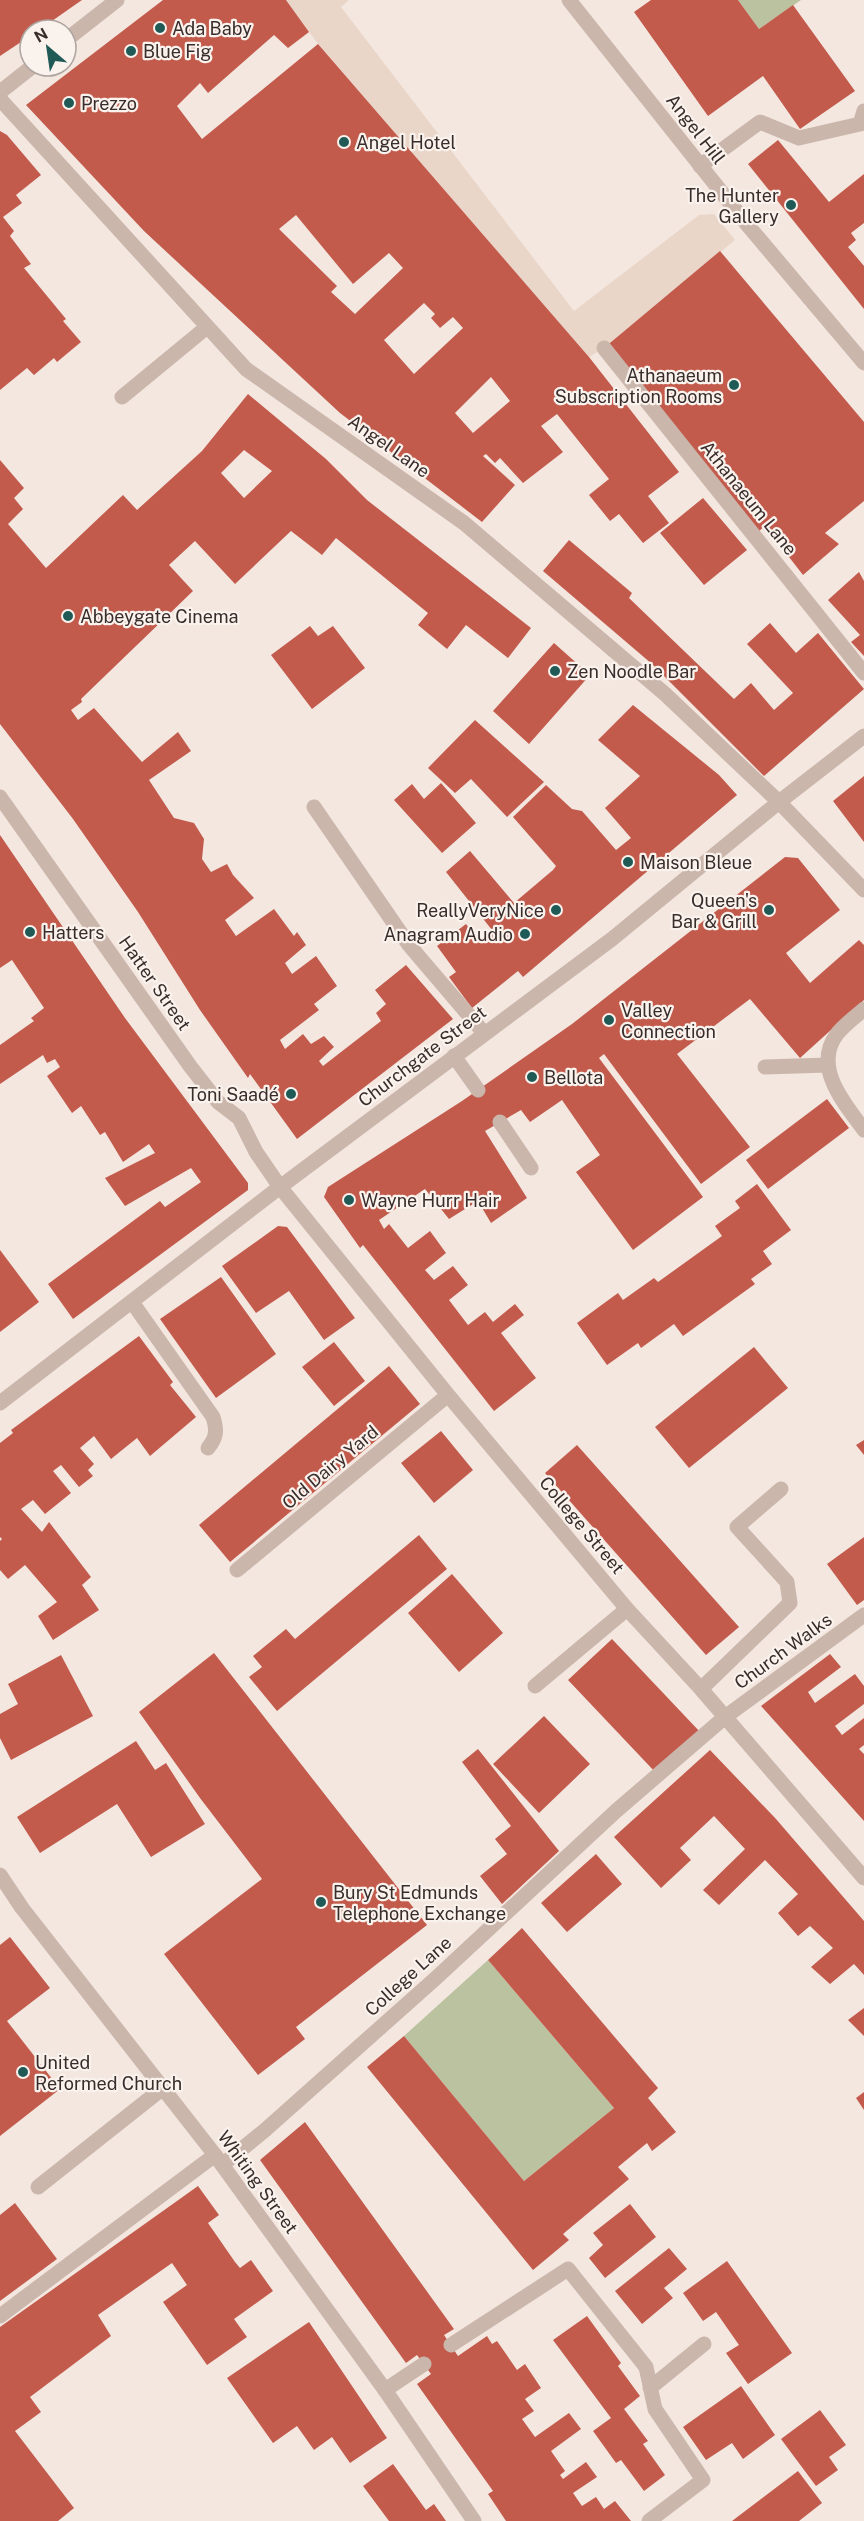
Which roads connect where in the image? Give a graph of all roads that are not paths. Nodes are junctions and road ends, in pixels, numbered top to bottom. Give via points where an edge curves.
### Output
1 (117, 0) edge
2 (569, 0) edge
3 (78, 31) edge
4 (18, 78) edge
5 (0, 92) edge
6 (0, 99) edge
7 (864, 111) edge
8 (700, 166) junction
9 (207, 327) junction
10 (604, 348) dead end
11 (864, 363) edge
12 (122, 397) dead end
13 (864, 673) edge
14 (864, 736) edge
15 (0, 796) edge
16 (779, 802) junction
17 (314, 807) dead end
18 (864, 890) edge
19 (864, 1009) edge
20 (484, 1033) junction
21 (454, 1056) junction
22 (828, 1065) junction
23 (765, 1067) dead end
24 (478, 1090) dead end
25 (500, 1122) dead end
26 (864, 1130) edge
27 (531, 1168) dead end
28 (280, 1187) junction
29 (132, 1302) junction
30 (448, 1395) junction
31 (0, 1403) edge
32 (208, 1448) dead end
33 (781, 1490) dead end
34 (237, 1570) dead end
35 (627, 1609) junction
36 (864, 1615) edge
37 (535, 1686) dead end
38 (701, 1689) junction
39 (725, 1717) junction
40 (0, 1875) edge
41 (864, 1878) edge
42 (163, 2088) junction
43 (218, 2160) junction
44 (38, 2187) dead end
45 (0, 2316) edge
46 (704, 2344) dead end
47 (451, 2345) dead end
48 (424, 2364) dead end
49 (650, 2388) junction
50 (385, 2390) junction
51 (474, 2521) edge
52 (649, 2521) edge

1 - 3 street
2 - 8 street, Angel Hill
4 - 5 street
6 - 9 street, Angel Lane
7 - 8 street via 860,124 799,138 760,122
8 - 11 street, Angel Hill
9 - 12 street
9 - 16 street, Angel Lane via 246,369 464,523 664,694
10 - 13 street, Athanaeum Lane
14 - 16 street, Churchgate Street
15 - 28 street, Hatter Street via 190,1066 218,1102 239,1118
16 - 18 street, Angel Lane
16 - 20 street, Churchgate Street via 612,939
17 - 20 street via 409,945
19 - 22 street via 836,1035
20 - 21 street, Churchgate Street
21 - 24 street
21 - 28 street, Churchgate Street
22 - 23 street
22 - 26 street via 839,1095
25 - 27 street
28 - 29 street, Churchgate Street
28 - 30 street, College Street
29 - 31 street, Churchgate Street
29 - 32 street via 213,1417 217,1430 215,1441
30 - 34 street, Old Dairy Yard
30 - 35 street, College Street
33 - 38 street via 737,1527 788,1582 790,1603
35 - 37 street
35 - 38 street, College Street
36 - 39 street, Church Walks
38 - 39 street, College Street
39 - 41 street, College Street
39 - 43 street, College Lane via 616,1811 282,2116
40 - 42 street, Whiting Street
42 - 43 street, Whiting Street
42 - 44 street
43 - 45 street, College Lane
43 - 50 street, Whiting Street
46 - 49 street
47 - 49 street via 568,2269 646,2367
48 - 50 street
49 - 52 street via 655,2409 703,2480
50 - 51 street, Whiting Street

